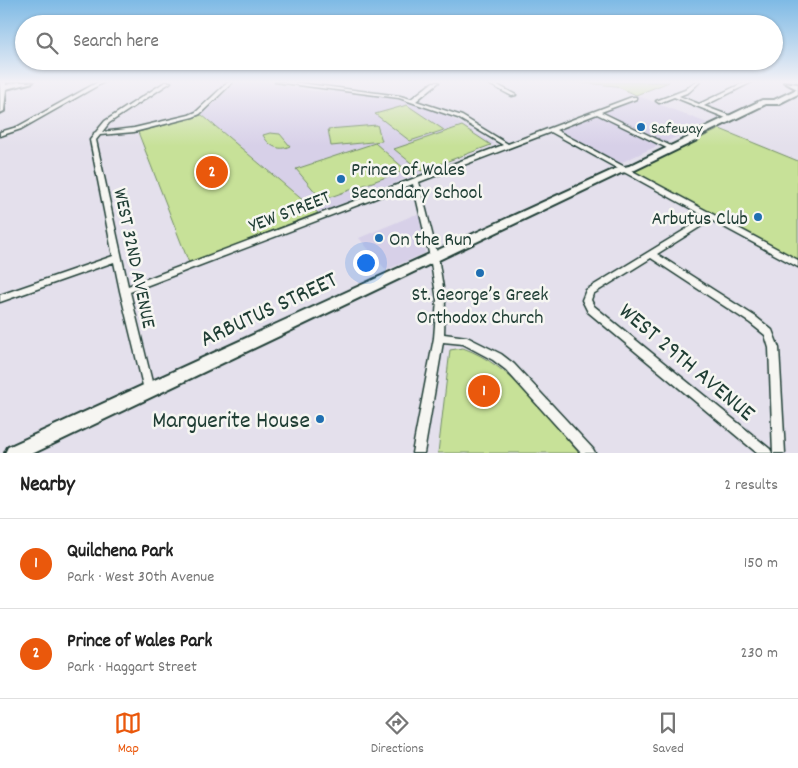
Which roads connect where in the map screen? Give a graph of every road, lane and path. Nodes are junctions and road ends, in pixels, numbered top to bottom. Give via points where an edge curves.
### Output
1 (64, 103) edge
2 (136, 103) edge
3 (208, 103) edge
4 (421, 103) edge
5 (622, 103) edge
6 (692, 103) edge
7 (705, 103) edge
8 (763, 103) edge
9 (699, 106) junction
10 (599, 113) junction
11 (731, 118) junction
12 (552, 130) junction
13 (0, 134) edge
14 (96, 134) junction
15 (508, 146) junction
16 (669, 147) junction
17 (623, 168) junction
18 (416, 181) junction
19 (711, 217) junction
20 (651, 254) junction
21 (434, 257) junction
22 (117, 258) junction
23 (798, 264) edge
24 (124, 291) junction
25 (0, 299) edge
26 (439, 338) junction
27 (149, 390) junction
28 (14, 453) edge
29 (418, 453) edge
30 (589, 453) edge
31 (766, 453) edge
32 (779, 453) edge

1 - 13 street via 19,128
2 - 14 street via 107,122
3 - 14 street via 191,116 134,130
4 - 15 street via 460,118
5 - 10 street, YEW STREET
6 - 9 street
7 - 9 street
8 - 11 main road, ARBUTUS STREET
9 - 11 street
10 - 12 street, YEW STREET
10 - 16 street
11 - 16 main road, ARBUTUS STREET
12 - 15 street, YEW STREET
12 - 17 street
14 - 22 street, WEST 32ND AVENUE via 93,140
15 - 18 street, YEW STREET
16 - 17 main road, ARBUTUS STREET via 632,168
17 - 19 street
17 - 21 main road, ARBUTUS STREET
18 - 21 street
18 - 24 street, YEW STREET
19 - 20 street
19 - 23 street
20 - 31 street, WEST 29TH AVENUE via 589,292 586,300 592,309
20 - 32 street via 769,333 774,348
21 - 26 street via 441,300
21 - 27 main road, ARBUTUS STREET
22 - 24 street, WEST 32ND AVENUE
22 - 25 street
24 - 27 street, WEST 32ND AVENUE
26 - 29 street
26 - 30 street via 464,340 497,356
27 - 28 main road, ARBUTUS STREET

